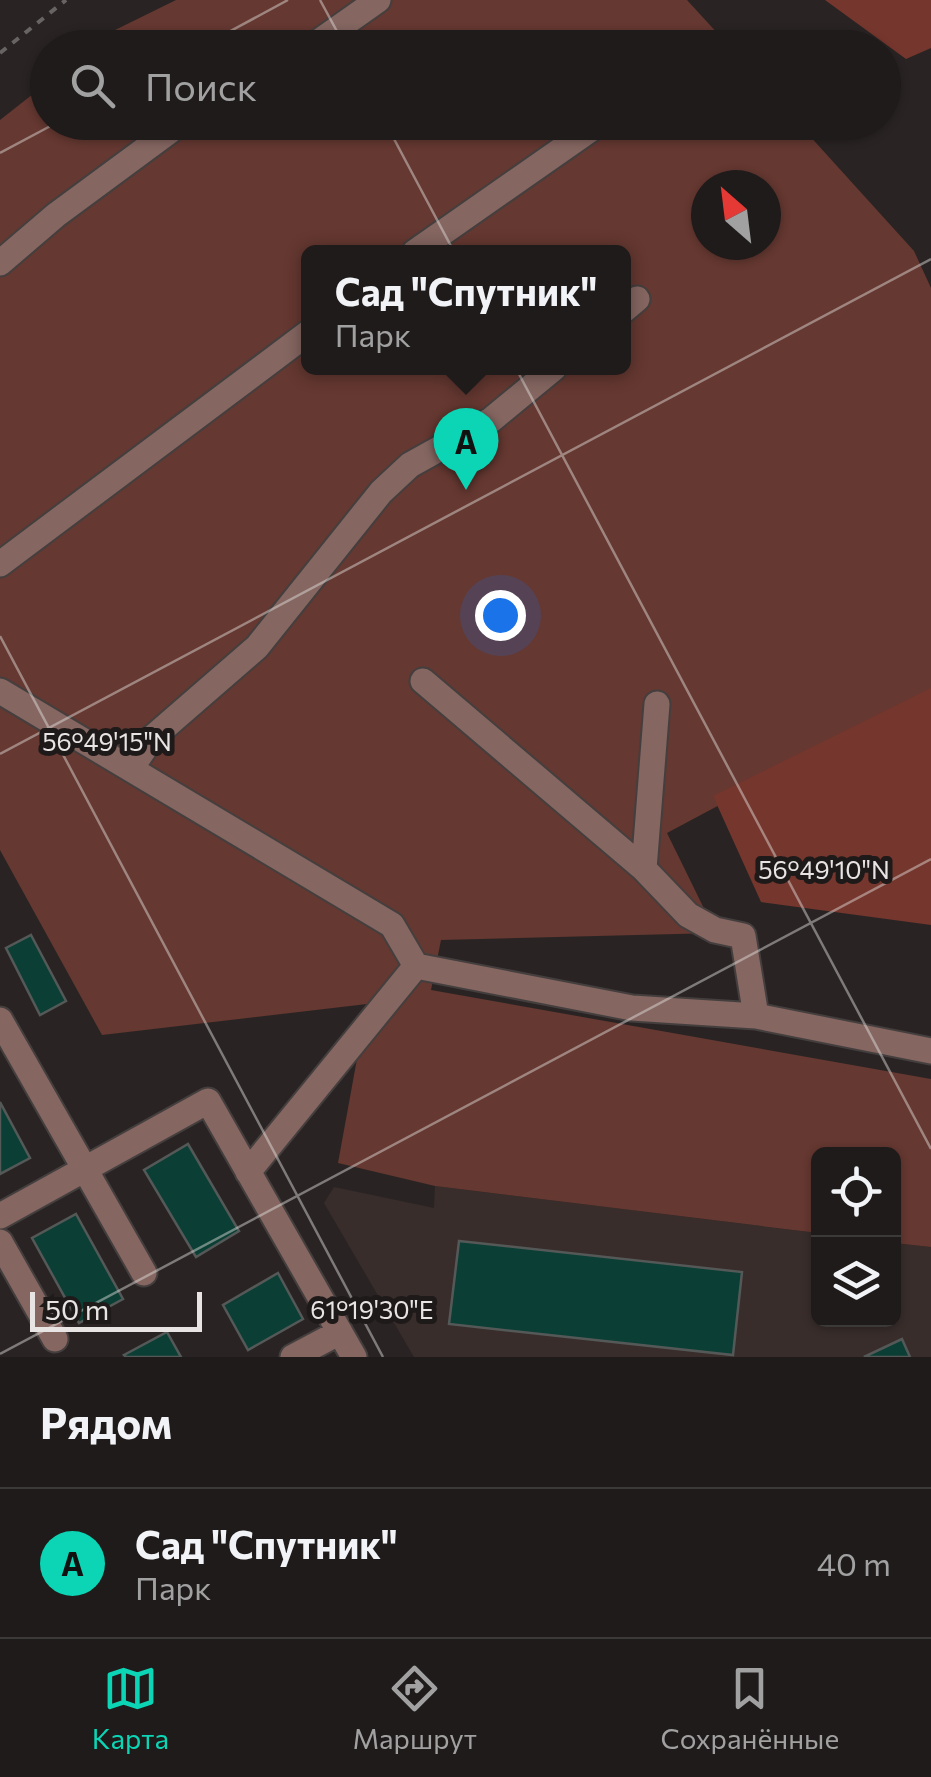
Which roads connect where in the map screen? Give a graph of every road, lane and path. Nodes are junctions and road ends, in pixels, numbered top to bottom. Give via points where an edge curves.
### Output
1 (66, 0) edge
2 (378, 0) edge
3 (336, 30) edge
4 (0, 53) edge
5 (157, 140) edge
6 (574, 140) edge
7 (425, 245) edge
8 (0, 263) edge
9 (301, 338) edge
10 (546, 375) edge
11 (0, 564) edge
12 (422, 681) dead end
13 (0, 691) edge
14 (656, 704) dead end
15 (132, 767) junction
16 (644, 869) junction
17 (416, 966) junction
18 (756, 1016) junction
19 (0, 1020) edge
20 (931, 1051) edge
21 (84, 1168) junction
22 (248, 1172) junction
23 (0, 1216) edge
24 (0, 1242) edge
25 (144, 1273) dead end
26 (340, 1332) junction
27 (55, 1339) dead end
28 (293, 1357) edge
29 (354, 1357) edge

1 - 4 path
2 - 3 street
5 - 8 street
6 - 7 street
9 - 11 street
10 - 15 street via 491,420 410,466 381,492 257,647 151,739
12 - 16 street
13 - 15 street
14 - 16 street
15 - 17 street via 392,925
16 - 18 street via 688,916 743,936
17 - 18 street via 632,1008
17 - 22 street
18 - 20 street
19 - 21 street
21 - 22 street via 208,1101
21 - 23 street
21 - 25 street
22 - 26 street
24 - 27 street
26 - 28 street
26 - 29 street

